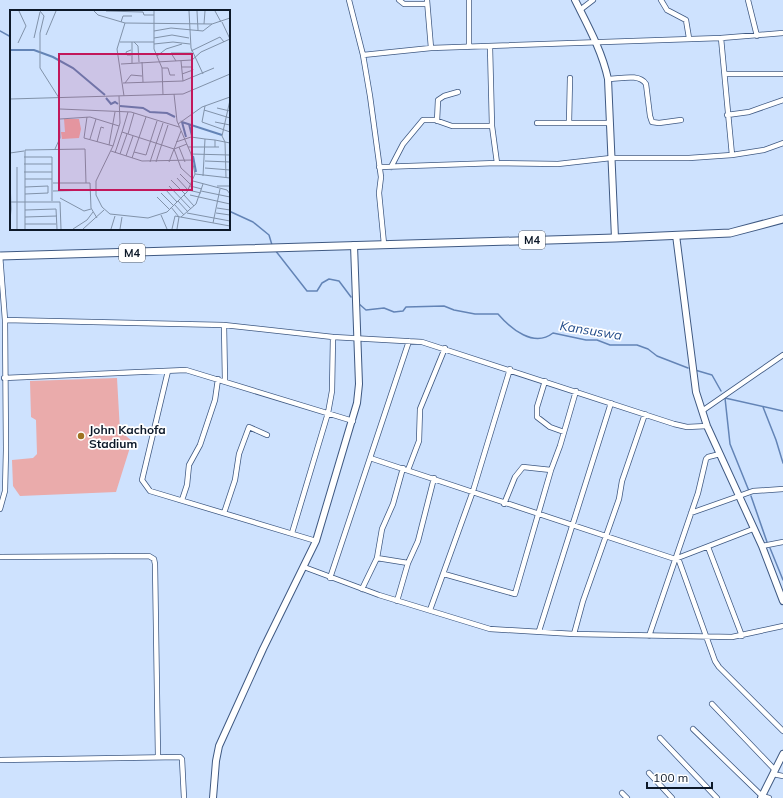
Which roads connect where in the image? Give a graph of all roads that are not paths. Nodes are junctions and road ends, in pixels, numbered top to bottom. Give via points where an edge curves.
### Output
1 (349, 0) edge
2 (399, 0) edge
3 (469, 0) edge
4 (575, 0) edge
5 (593, 0) edge
6 (660, 0) edge
7 (748, 0) edge
8 (427, 2) edge
9 (580, 10) junction
10 (783, 33) edge
11 (757, 36) junction
12 (689, 38) junction
13 (721, 38) junction
14 (596, 42) junction
15 (490, 47) junction
16 (431, 48) junction
17 (469, 48) junction
18 (363, 55) junction
19 (725, 74) junction
20 (783, 74) edge
21 (570, 78) dead end
22 (608, 80) junction
23 (458, 92) dead end
24 (783, 100) edge
25 (727, 115) junction
26 (681, 120) dead end
27 (437, 121) junction
28 (537, 123) dead end
29 (569, 123) junction
30 (610, 123) junction
31 (492, 126) junction
32 (783, 143) edge
33 (732, 155) junction
34 (611, 158) junction
35 (498, 163) junction
36 (379, 167) junction
37 (391, 167) junction
38 (783, 219) edge
39 (676, 235) junction
40 (615, 238) junction
41 (384, 244) junction
42 (354, 245) junction
43 (0, 256) edge
44 (5, 320) junction
45 (224, 325) junction
46 (333, 337) junction
47 (356, 337) junction
48 (409, 341) junction
49 (444, 348) junction
50 (783, 355) edge
51 (510, 369) junction
52 (168, 371) junction
53 (4, 378) junction
54 (218, 379) junction
55 (225, 381) junction
56 (545, 381) junction
57 (576, 391) junction
58 (612, 403) junction
59 (702, 411) junction
60 (328, 413) junction
61 (644, 414) junction
62 (353, 421) junction
63 (707, 426) junction
64 (564, 432) junction
65 (268, 435) dead end
66 (720, 454) junction
67 (370, 458) junction
68 (406, 469) junction
69 (551, 470) junction
70 (434, 478) junction
71 (783, 489) edge
72 (472, 491) junction
73 (739, 496) junction
74 (182, 500) junction
75 (504, 504) junction
76 (0, 509) edge
77 (224, 513) junction
78 (538, 513) junction
79 (691, 513) junction
80 (571, 525) junction
81 (753, 529) junction
82 (292, 533) junction
83 (606, 536) junction
84 (316, 541) junction
85 (783, 542) edge
86 (762, 546) junction
87 (708, 547) junction
88 (0, 557) edge
89 (377, 558) junction
90 (676, 558) junction
91 (408, 563) junction
92 (304, 567) junction
93 (444, 574) junction
94 (330, 578) junction
95 (781, 587) edge
96 (362, 589) junction
97 (397, 601) junction
98 (783, 601) edge
99 (430, 610) junction
100 (783, 626) edge
101 (538, 631) junction
102 (574, 634) junction
103 (649, 636) junction
104 (742, 636) junction
105 (706, 637) junction
106 (712, 704) dead end
107 (693, 729) dead end
108 (783, 731) edge
109 (660, 738) dead end
110 (783, 754) edge
111 (158, 757) junction
112 (0, 760) edge
113 (774, 772) junction
114 (649, 773) dead end
115 (783, 776) edge
116 (622, 793) dead end
117 (761, 797) edge
118 (184, 798) edge
119 (212, 798) edge
120 (627, 798) edge
121 (672, 798) edge
122 (717, 798) edge
123 (769, 798) edge

1 - 18 street
2 - 8 street via 404,4
3 - 17 street
4 - 9 street
5 - 9 street
6 - 12 street via 667,10 686,20
7 - 11 street
8 - 16 street
9 - 14 street
10 - 11 street
11 - 13 street
12 - 13 street
12 - 14 street
13 - 19 street
14 - 15 street
14 - 22 street via 603,57
15 - 17 street
15 - 31 street
16 - 17 street
16 - 18 street
18 - 36 street
19 - 20 street
19 - 25 street
21 - 29 street
22 - 26 street via 644,80 652,122
22 - 30 street
23 - 27 street via 438,100
24 - 25 street via 749,112
25 - 33 street
27 - 31 street via 452,126
27 - 37 street via 420,122
28 - 29 street
29 - 30 street
30 - 34 street
31 - 35 street
32 - 33 street via 764,150
33 - 34 street
34 - 35 street via 558,164
34 - 40 street
35 - 37 street
36 - 37 street
36 - 41 street
38 - 39 main road, M4 via 730,233
39 - 40 main road, M4
39 - 59 street via 694,379
40 - 41 main road, M4
41 - 42 main road, M4
42 - 43 main road, M4
42 - 47 street
43 - 44 street
44 - 45 street
44 - 53 street
45 - 46 street
45 - 55 street
46 - 47 street
46 - 60 street via 332,392
47 - 48 street
47 - 62 street via 358,394
48 - 49 street
48 - 67 street
49 - 51 street
49 - 68 street via 420,409 419,441
50 - 59 street
51 - 56 street
51 - 72 street
52 - 53 street
52 - 54 street via 186,370
52 - 74 street via 142,480 150,491
53 - 76 street via 5,491
54 - 55 street
54 - 74 street via 214,403 200,445 189,465
55 - 60 street
56 - 57 street
56 - 64 street via 537,407 538,417 550,427
57 - 58 street
57 - 64 street
58 - 61 street
58 - 80 street
59 - 63 street
60 - 62 street
60 - 82 street
61 - 63 street via 681,426
61 - 83 street
62 - 84 street
63 - 66 street
64 - 69 street
65 - 77 street via 249,427 239,454 235,480
66 - 73 street
66 - 79 street via 707,458
67 - 68 street
67 - 94 street
68 - 70 street
68 - 89 street via 380,533
69 - 75 street via 523,467 511,485
69 - 78 street
70 - 72 street
70 - 91 street via 420,535
71 - 73 street via 753,491
72 - 75 street
72 - 93 street
73 - 79 street
73 - 81 street
74 - 77 street
75 - 78 street
77 - 82 street
78 - 80 street
78 - 93 street via 515,594
79 - 90 street
80 - 83 street
80 - 101 street
81 - 86 street
81 - 87 street
82 - 84 street
83 - 90 street
83 - 102 street
84 - 92 street
85 - 86 street
86 - 95 street
87 - 90 street
87 - 104 street
88 - 111 street via 149,556 154,559
89 - 91 street
89 - 96 street
90 - 103 street
90 - 105 street
91 - 97 street
92 - 94 street
92 - 119 street via 225,730 216,761
93 - 99 street
94 - 96 street
95 - 98 street
96 - 97 street
97 - 99 street
99 - 101 street via 481,627
100 - 104 street
101 - 102 street
102 - 103 street
103 - 105 street
104 - 105 street
105 - 108 street via 719,667
106 - 113 street
107 - 117 street
109 - 122 street
110 - 113 street
111 - 112 street
111 - 118 street via 182,759
113 - 115 street
113 - 117 street
114 - 121 street
116 - 120 street
117 - 123 street

